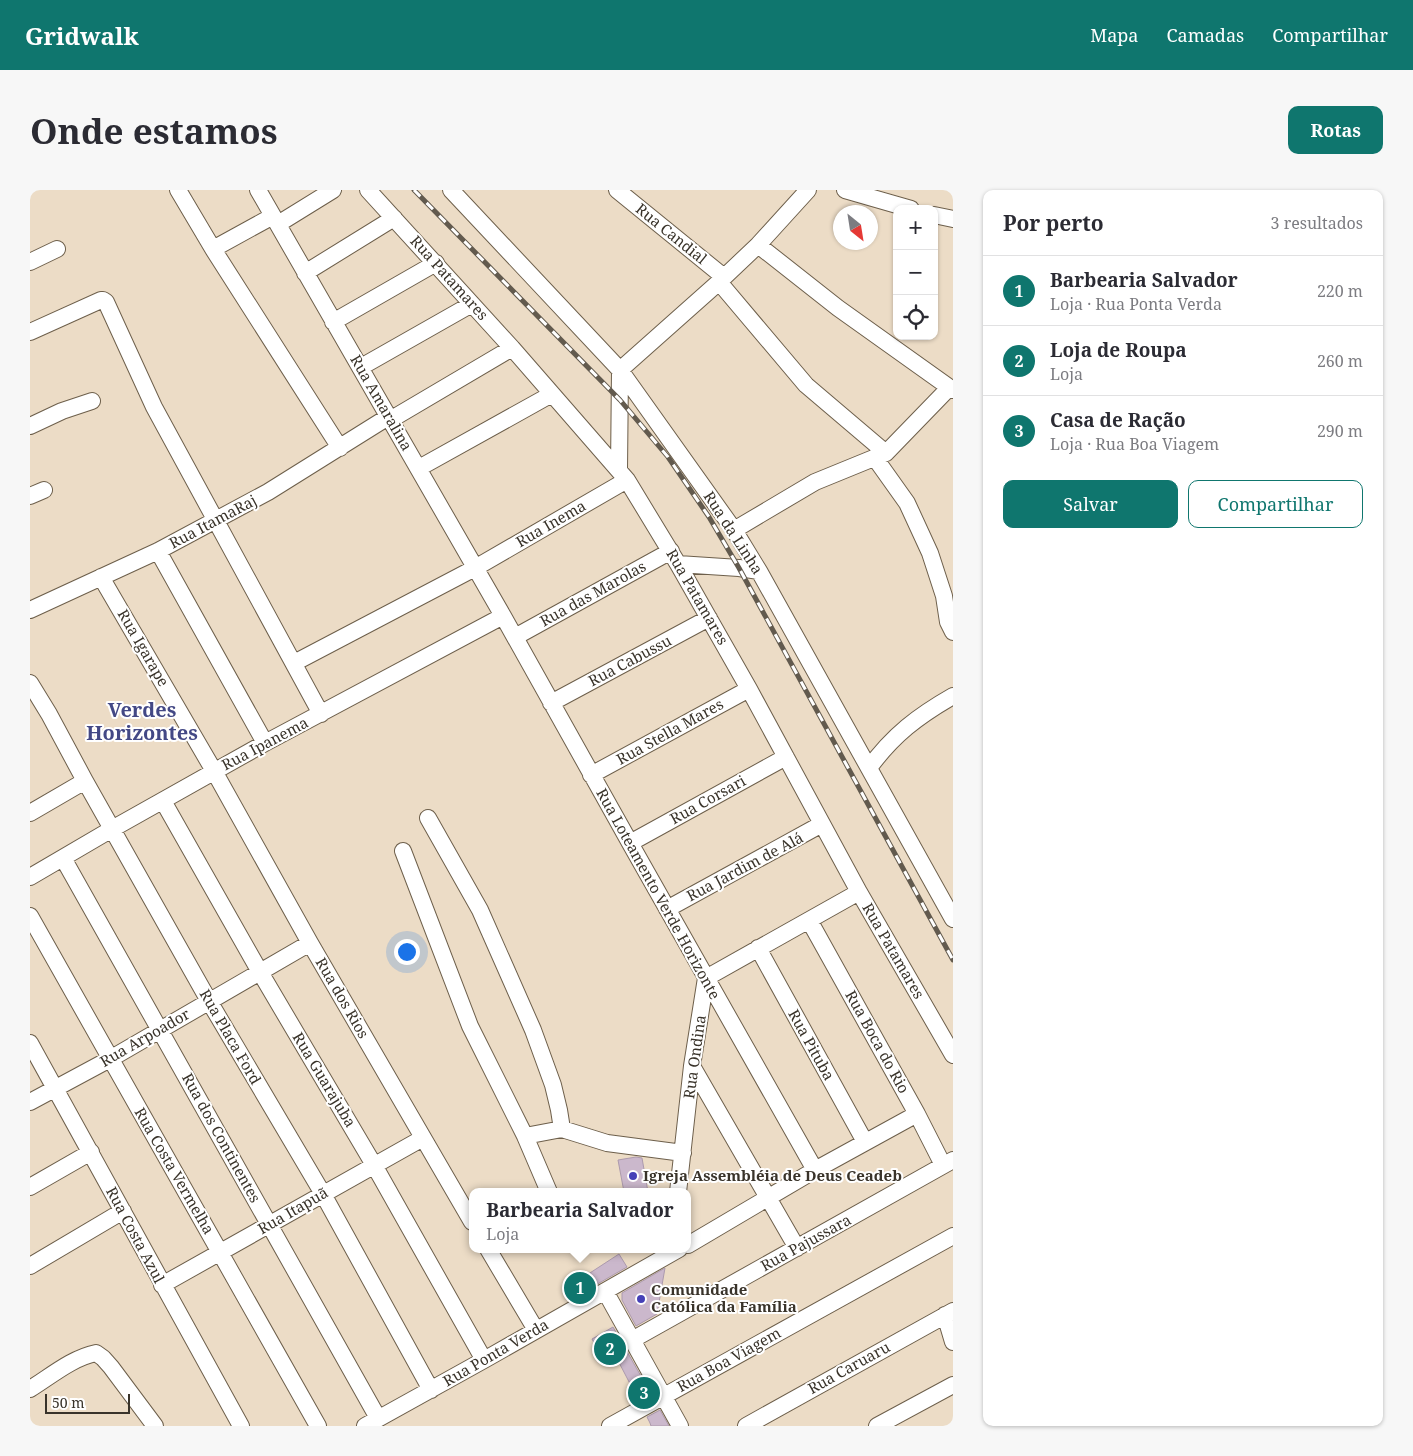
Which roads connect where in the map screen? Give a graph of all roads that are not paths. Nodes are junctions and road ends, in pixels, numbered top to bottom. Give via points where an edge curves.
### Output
1 (178, 190) edge
2 (258, 190) edge
3 (334, 190) edge
4 (368, 190) edge
5 (451, 190) edge
6 (808, 190) edge
7 (845, 190) edge
8 (620, 191) edge
9 (897, 205) edge
10 (938, 216) edge
11 (394, 218) junction
12 (953, 219) edge
13 (276, 220) junction
14 (758, 245) junction
15 (57, 249) dead end
16 (213, 249) junction
17 (30, 262) edge
18 (436, 264) junction
19 (305, 274) junction
20 (722, 280) junction
21 (472, 304) junction
22 (334, 322) junction
23 (30, 332) edge
24 (512, 348) junction
25 (361, 367) junction
26 (620, 370) junction
27 (952, 390) edge
28 (552, 394) junction
29 (92, 401) dead end
30 (389, 418) junction
31 (30, 426) edge
32 (340, 448) junction
33 (881, 455) junction
34 (419, 468) junction
35 (623, 475) junction
36 (216, 520) junction
37 (734, 530) junction
38 (158, 551) junction
39 (674, 557) junction
40 (474, 568) junction
41 (759, 571) junction
42 (101, 577) junction
43 (30, 610) edge
44 (503, 616) junction
45 (709, 618) junction
46 (953, 632) edge
47 (514, 637) junction
48 (294, 663) junction
49 (30, 683) edge
50 (749, 689) junction
51 (953, 696) edge
52 (551, 703) junction
53 (321, 714) junction
54 (265, 743) junction
55 (786, 757) junction
56 (869, 768) junction
57 (214, 771) junction
58 (592, 775) junction
59 (85, 781) junction
60 (164, 801) junction
61 (32, 807) edge
62 (428, 818) dead end
63 (822, 824) junction
64 (112, 829) junction
65 (630, 843) junction
66 (403, 852) dead end
67 (63, 858) junction
68 (30, 877) edge
69 (859, 892) junction
70 (667, 909) junction
71 (30, 916) edge
72 (953, 919) edge
73 (809, 920) junction
74 (310, 944) junction
75 (758, 948) junction
76 (260, 972) junction
77 (706, 978) junction
78 (209, 1001) junction
79 (160, 1030) junction
80 (30, 1043) edge
81 (953, 1055) edge
82 (110, 1059) junction
83 (692, 1066) junction
84 (55, 1089) junction
85 (30, 1102) edge
86 (917, 1114) junction
87 (562, 1129) junction
88 (525, 1136) junction
89 (423, 1138) junction
90 (864, 1142) junction
91 (91, 1152) junction
92 (683, 1153) junction
93 (948, 1163) edge
94 (374, 1165) junction
95 (815, 1170) junction
96 (30, 1187) edge
97 (547, 1188) edge
98 (679, 1188) edge
99 (323, 1194) junction
100 (768, 1198) junction
101 (123, 1211) junction
102 (469, 1217) edge
103 (269, 1225) junction
104 (953, 1236) edge
105 (691, 1242) edge
106 (797, 1248) junction
107 (220, 1253) junction
108 (490, 1253) edge
109 (670, 1253) edge
110 (30, 1266) edge
111 (162, 1285) junction
112 (605, 1291) junction
113 (949, 1313) edge
114 (536, 1330) junction
115 (632, 1340) junction
116 (953, 1342) edge
117 (484, 1360) junction
118 (953, 1385) edge
119 (30, 1389) edge
120 (431, 1390) junction
121 (664, 1396) junction
122 (372, 1422) edge
123 (155, 1426) edge
124 (241, 1426) edge
125 (318, 1426) edge
126 (610, 1426) edge
127 (680, 1426) edge
128 (746, 1426) edge
129 (877, 1426) edge

1 - 16 street
2 - 13 street, Rua Amaralina
3 - 13 street
4 - 11 street, Rua Patamares
5 - 26 street, Rua da Linha
6 - 14 street
7 - 9 street
8 - 20 street, Rua Candial
10 - 12 street
11 - 18 street, Rua Patamares
11 - 19 street
13 - 16 street
13 - 19 street, Rua Amaralina
14 - 20 street
14 - 27 street via 838,308
15 - 17 street
16 - 32 street
18 - 21 street, Rua Patamares
18 - 22 street
19 - 22 street, Rua Amaralina
20 - 26 street
20 - 33 street, Rua Candial via 806,385
21 - 24 street, Rua Patamares
21 - 25 street
22 - 25 street, Rua Amaralina
23 - 36 street via 101,300 106,302 154,407
24 - 28 street, Rua Patamares
24 - 30 street, Rua ItamaRaj
25 - 30 street, Rua Amaralina
26 - 35 street
26 - 37 street, Rua da Linha
27 - 33 street
28 - 34 street
28 - 35 street, Rua Patamares
29 - 31 street
30 - 32 street, Rua ItamaRaj
30 - 34 street, Rua Amaralina
32 - 36 street, Rua ItamaRaj
33 - 37 street via 815,482
33 - 46 street, Rua Candial via 930,553
34 - 40 street, Rua Amaralina
35 - 39 street, Rua Patamares
35 - 40 street, Rua Inema
36 - 38 street, Rua ItamaRaj
36 - 48 street
37 - 41 street, Rua da Linha
38 - 42 street, Rua ItamaRaj
38 - 54 street
39 - 41 street
39 - 45 street, Rua Patamares
39 - 47 street, Rua das Marolas
40 - 44 street, Rua Amaralina
40 - 48 street, Rua Inema
41 - 56 street, Rua da Linha
42 - 43 street, Rua ItamaRaj
42 - 57 street, Rua Igarape
44 - 47 street, Rua Loteamento Verde Horizonte
44 - 53 street, Rua Ipanema
45 - 50 street, Rua Patamares
45 - 52 street, Rua Cabussu
47 - 52 street, Rua Loteamento Verde Horizonte
48 - 53 street
49 - 59 street, Rua Placa Ford
50 - 55 street, Rua Patamares
50 - 58 street, Rua Stella Mares
51 - 56 street via 903,730
52 - 58 street, Rua Loteamento Verde Horizonte
53 - 54 street, Rua Ipanema
54 - 57 street, Rua Ipanema
55 - 63 street, Rua Patamares
55 - 65 street, Rua Corsari
56 - 72 street, Rua da Linha
57 - 60 street, Rua Ipanema
57 - 74 street, Rua dos Rios
58 - 65 street, Rua Loteamento Verde Horizonte
59 - 61 street
59 - 64 street, Rua Placa Ford
60 - 64 street, Rua Ipanema
60 - 76 street, Rua Guarajuba
62 - 87 street via 480,910 533,1030 553,1085
63 - 69 street, Rua Patamares
63 - 70 street, Rua Jardim de Alá
64 - 67 street, Rua Ipanema
64 - 78 street, Rua Placa Ford
65 - 70 street, Rua Loteamento Verde Horizonte
66 - 88 street via 470,1026
67 - 68 street, Rua Ipanema
67 - 79 street, Rua dos Continentes
69 - 73 street
69 - 81 street, Rua Patamares
70 - 77 street, Rua Loteamento Verde Horizonte
71 - 82 street, Rua Costa Vermelha
73 - 75 street
73 - 86 street, Rua Boca do Rio
74 - 76 street, Rua Arpoador
74 - 89 street, Rua dos Rios
75 - 77 street
75 - 90 street, Rua Pituba
76 - 78 street, Rua Arpoador
76 - 94 street, Rua Guarajuba
77 - 83 street, Rua Ondina
77 - 95 street, Rua Loteamento Verde Horizonte
78 - 79 street, Rua Arpoador
78 - 99 street, Rua Placa Ford
79 - 82 street, Rua Arpoador
79 - 103 street, Rua dos Continentes
80 - 84 street, Rua Costa Azul
82 - 84 street, Rua Arpoador
82 - 107 street, Rua Costa Vermelha
83 - 92 street, Rua Ondina
83 - 100 street
84 - 85 street, Rua Arpoador
84 - 91 street, Rua Costa Azul
86 - 90 street
86 - 93 street, Rua Boca do Rio
87 - 88 street
87 - 92 street via 606,1143
88 - 97 street
89 - 94 street, Rua Itapuã
89 - 102 street, Rua dos Rios
90 - 95 street
91 - 96 street
91 - 101 street, Rua Costa Azul
92 - 98 street, Rua Ondina
93 - 106 street, Rua Pajussara
94 - 99 street, Rua Itapuã
94 - 117 street, Rua Guarajuba
95 - 100 street
99 - 103 street, Rua Itapuã
99 - 120 street, Rua Placa Ford
100 - 105 street
100 - 106 street
101 - 110 street
101 - 111 street, Rua Costa Azul
103 - 107 street, Rua Itapuã
103 - 122 street, Rua dos Continentes
104 - 121 street, Rua Boa Viagem
106 - 115 street, Rua Pajussara
107 - 111 street, Rua Itapuã
107 - 125 street, Rua Costa Vermelha
108 - 114 street
109 - 112 street, Rua Ponta Verda
111 - 124 street, Rua Costa Azul
112 - 114 street, Rua Ponta Verda
112 - 115 street
113 - 116 street
113 - 128 street, Rua Caruaru
114 - 117 street, Rua Ponta Verda
115 - 121 street
117 - 120 street, Rua Ponta Verda
118 - 129 street
119 - 123 street via 76,1360 96,1353 111,1367
120 - 122 street, Rua Ponta Verda
121 - 126 street, Rua Boa Viagem
121 - 127 street

